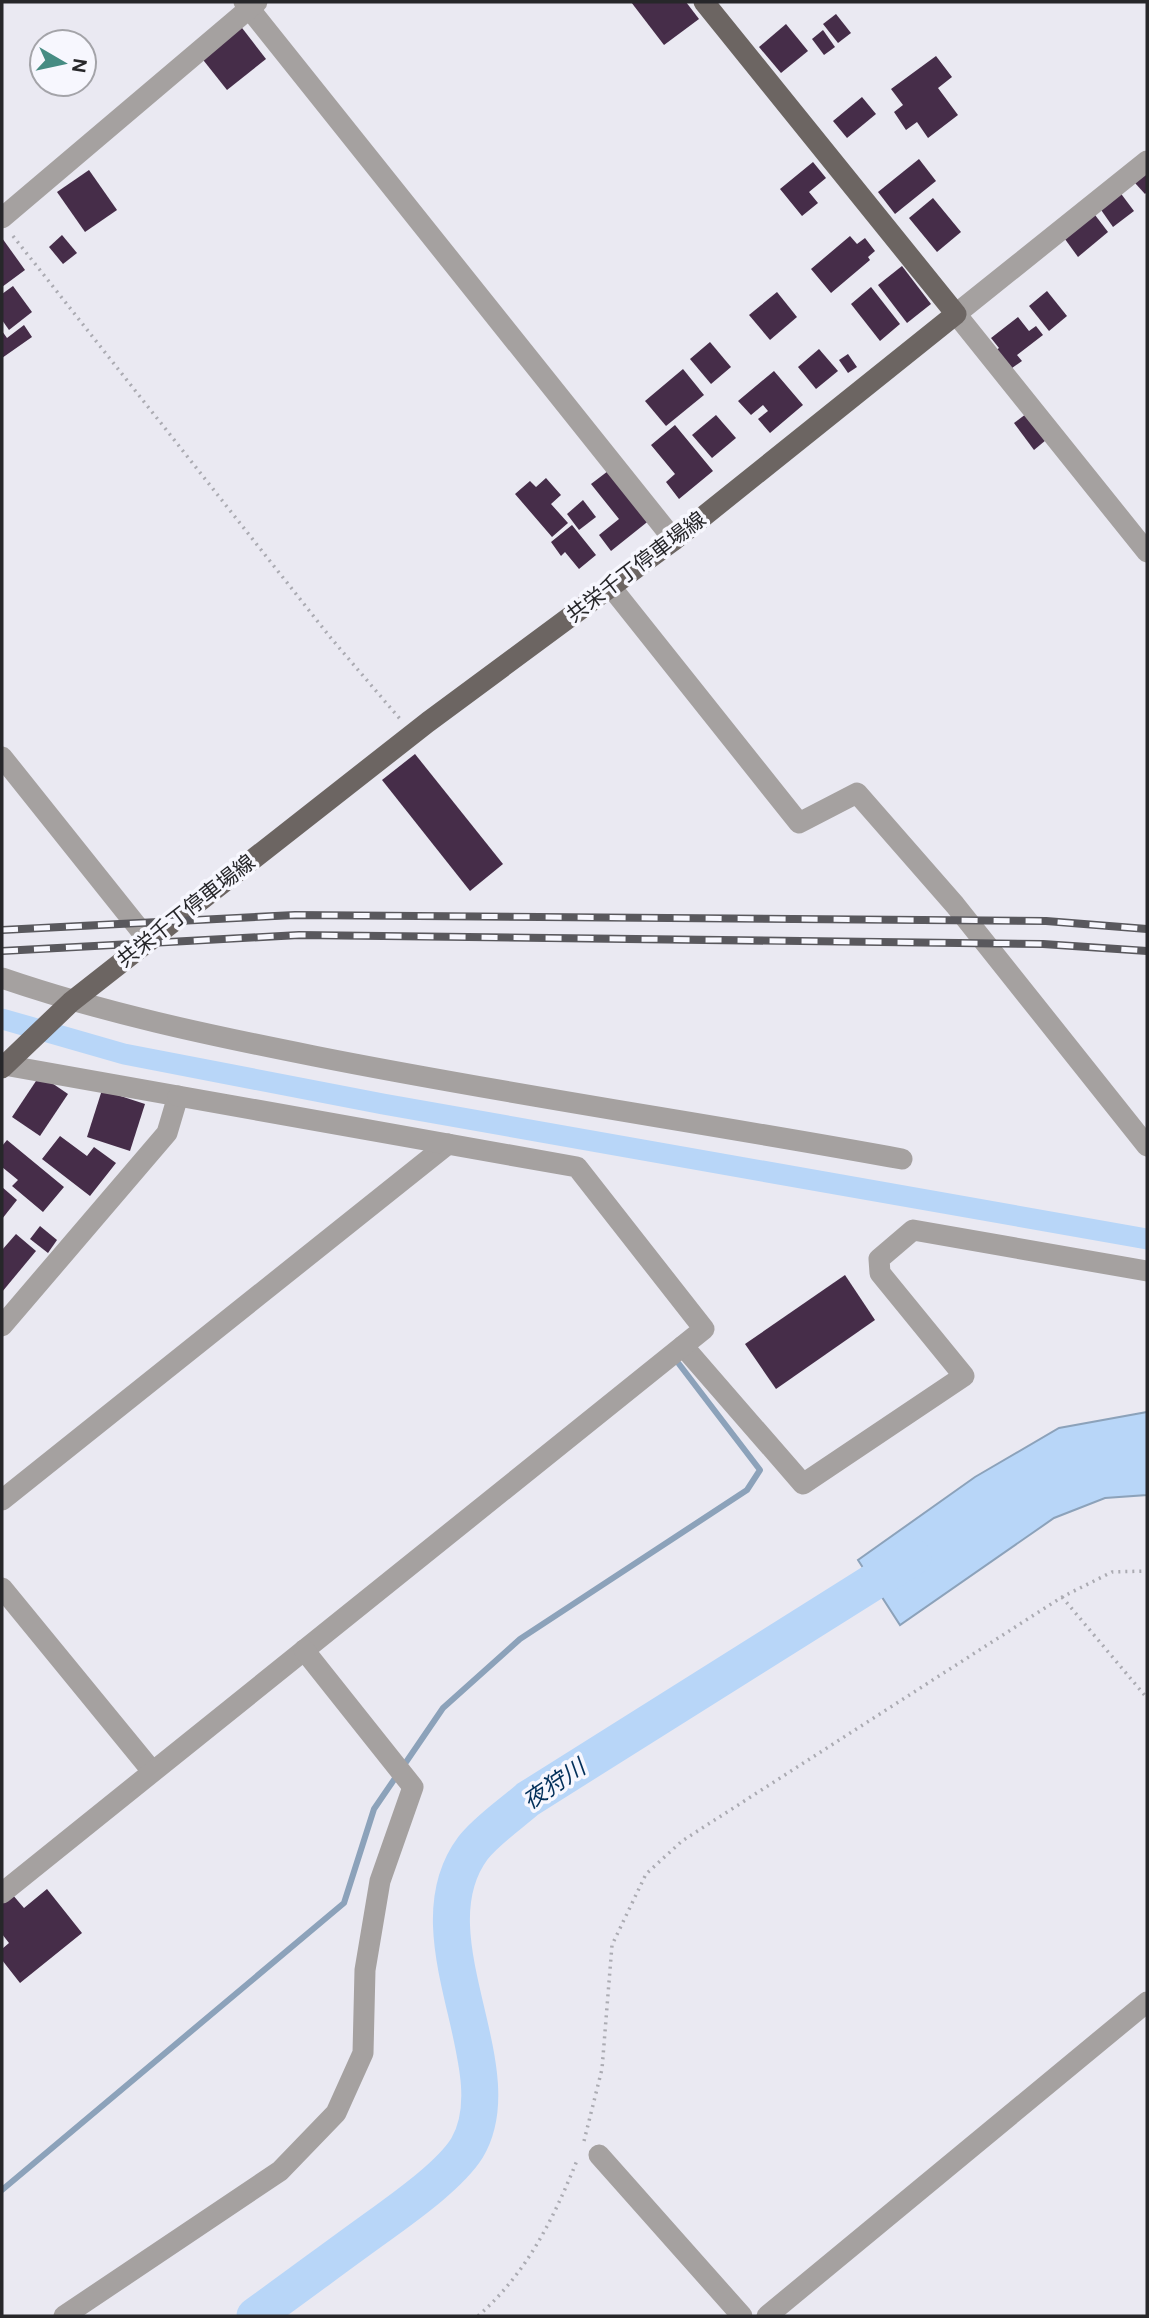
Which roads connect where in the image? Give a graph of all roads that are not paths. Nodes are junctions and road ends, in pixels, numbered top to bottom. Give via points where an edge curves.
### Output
1 (704, 2) edge
2 (250, 4) edge
3 (1147, 161) edge
4 (6, 225) edge
5 (956, 313) junction
6 (674, 540) junction
7 (1147, 552) edge
8 (611, 587) junction
9 (2, 757) edge
10 (149, 941) junction
11 (2, 978) edge
12 (71, 1002) junction
13 (3, 1067) edge
14 (178, 1097) junction
15 (448, 1144) junction
16 (1147, 1146) edge
17 (902, 1159) dead end
18 (1147, 1271) edge
19 (2, 1325) edge
20 (683, 1346) junction
21 (2, 1500) edge
22 (2, 1588) edge
23 (304, 1650) junction
24 (152, 1771) junction
25 (2, 1893) edge
26 (1147, 2002) edge
27 (599, 2155) dead end
28 (64, 2316) edge
29 (742, 2316) edge
30 (767, 2316) edge

1 - 5 main road
2 - 4 street
2 - 6 street via 402,204
3 - 5 street
5 - 6 main road, 共栄千丁停車場線
5 - 7 street
6 - 8 main road, 共栄千丁停車場線
8 - 10 main road, 共栄千丁停車場線 via 412,734
8 - 16 street via 799,823 858,793 955,905
9 - 10 street
10 - 12 main road, 共栄千丁停車場線
11 - 12 street
12 - 13 main road, 共栄千丁停車場線
12 - 17 street via 198,1033 473,1087
13 - 14 street
14 - 15 street
14 - 19 street via 167,1133
15 - 20 street via 577,1167 704,1329
15 - 21 street
18 - 20 street via 913,1230 879,1259 880,1273 964,1376 803,1484
20 - 23 street
22 - 24 street
23 - 24 street
23 - 28 street via 413,1787 380,1881 365,1970 363,2053 336,2113 279,2171
24 - 25 street
26 - 30 street
27 - 29 street

